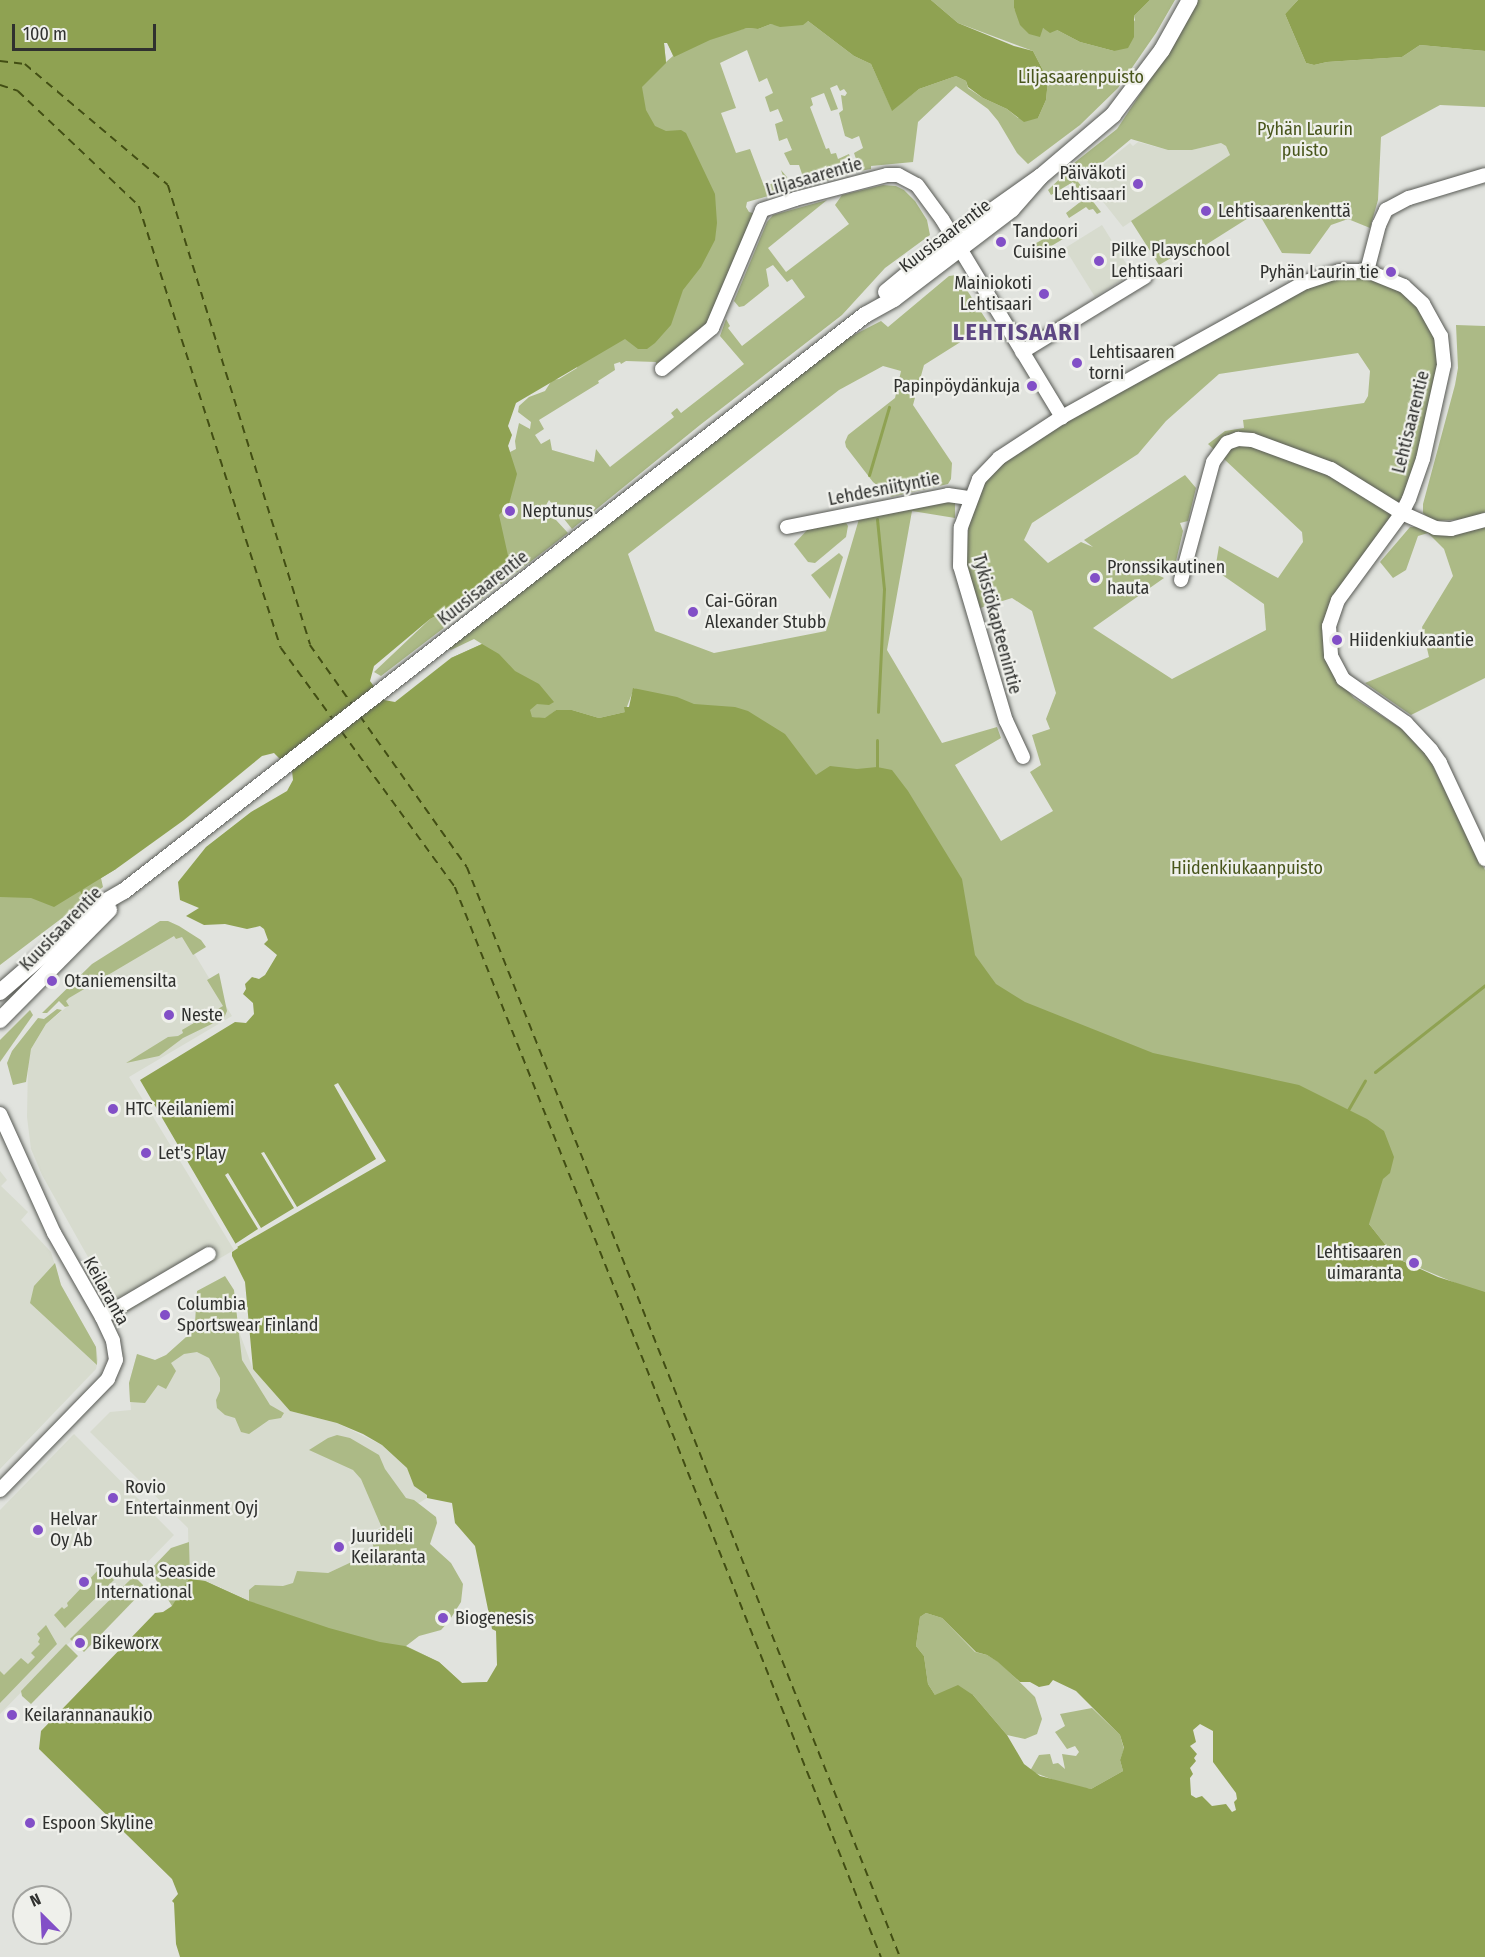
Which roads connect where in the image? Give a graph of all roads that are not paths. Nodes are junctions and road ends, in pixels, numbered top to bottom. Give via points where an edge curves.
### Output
1 (1190, 0) edge
2 (1485, 175) edge
3 (956, 244) junction
4 (1367, 271) junction
5 (1145, 277) dead end
6 (1022, 352) junction
7 (662, 369) dead end
8 (1062, 417) junction
9 (970, 498) junction
10 (1402, 513) junction
11 (1485, 520) edge
12 (787, 527) dead end
13 (1181, 580) dead end
14 (1023, 757) dead end
15 (1485, 858) edge
16 (124, 891) junction
17 (0, 992) edge
18 (0, 1020) edge
19 (0, 1114) edge
20 (209, 1254) dead end
21 (102, 1317) junction
22 (0, 1490) edge

1 - 3 main road, Kuusisaarentie via 1162,50 1113,115
2 - 4 street via 1409,198 1386,210
3 - 6 street
3 - 7 street, Liljasaarentie via 917,184 898,175 768,207 762,210 712,328
3 - 16 main road, Kuusisaarentie via 894,299 865,315
4 - 8 street, Lehtisaarentie via 1339,270 1306,282
4 - 10 street, Lehtisaarentie via 1391,279 1415,295 1436,324 1444,351 1442,382 1423,459
5 - 6 street
6 - 8 street
8 - 9 street via 992,464
9 - 12 street, Lehdesniityntie via 948,495
9 - 14 street, Tykistökapteenintie via 961,527 960,566 1005,721
10 - 11 street via 1435,528 1451,529
10 - 13 street via 1331,469 1252,440 1238,439 1227,443 1214,462
10 - 15 street, Lehtisaarentie via 1338,600 1329,626 1331,656 1343,680 1406,723 1431,750
16 - 17 main road, Kuusisaarentie via 103,903
16 - 18 main road, Kuusisaarentie
19 - 21 street, Keilaranta via 54,1233
20 - 21 street
21 - 22 street, Keilaranta via 116,1350 108,1379

